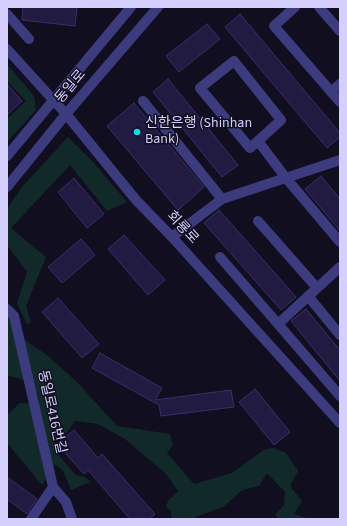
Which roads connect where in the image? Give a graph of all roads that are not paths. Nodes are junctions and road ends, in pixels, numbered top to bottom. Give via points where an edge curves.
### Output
1 (132, 7) edge
2 (158, 7) edge
3 (295, 7) edge
4 (319, 7) edge
5 (7, 14) edge
6 (340, 30) edge
7 (29, 39) dead end
8 (7, 49) edge
9 (340, 84) edge
10 (331, 92) junction
11 (53, 99) junction
12 (143, 101) dead end
13 (340, 102) edge
14 (66, 114) junction
15 (258, 141) junction
16 (7, 156) edge
17 (340, 160) edge
18 (286, 178) junction
19 (7, 187) edge
20 (222, 199) junction
21 (258, 221) dead end
22 (172, 237) junction
23 (340, 242) edge
24 (220, 257) dead end
25 (340, 267) edge
26 (317, 288) junction
27 (308, 296) junction
28 (7, 309) edge
29 (278, 324) junction
30 (340, 335) edge
31 (340, 396) edge
32 (340, 423) edge
33 (53, 487) junction
34 (31, 519) edge
35 (72, 519) edge

1 - 11 street, 동일로
2 - 14 street, 동일로
3 - 10 street via 274,26
4 - 6 street
5 - 7 street
8 - 11 street, 회룡로
9 - 10 street
10 - 13 street
11 - 14 street, 회룡로
11 - 16 street, 동일로
12 - 20 street
14 - 19 street, 동일로
14 - 22 street, 회룡로 via 136,200
15 - 15 street via 250,148 200,88 234,60 281,120
15 - 18 street
17 - 18 street
18 - 20 street
18 - 23 street
20 - 22 street
21 - 26 street
22 - 32 street, 회룡로
24 - 29 street
25 - 26 street
26 - 27 street
27 - 29 street
27 - 30 street
28 - 33 street, 동일로416번길 via 14,316
29 - 31 street
33 - 34 street
33 - 35 street via 66,502

